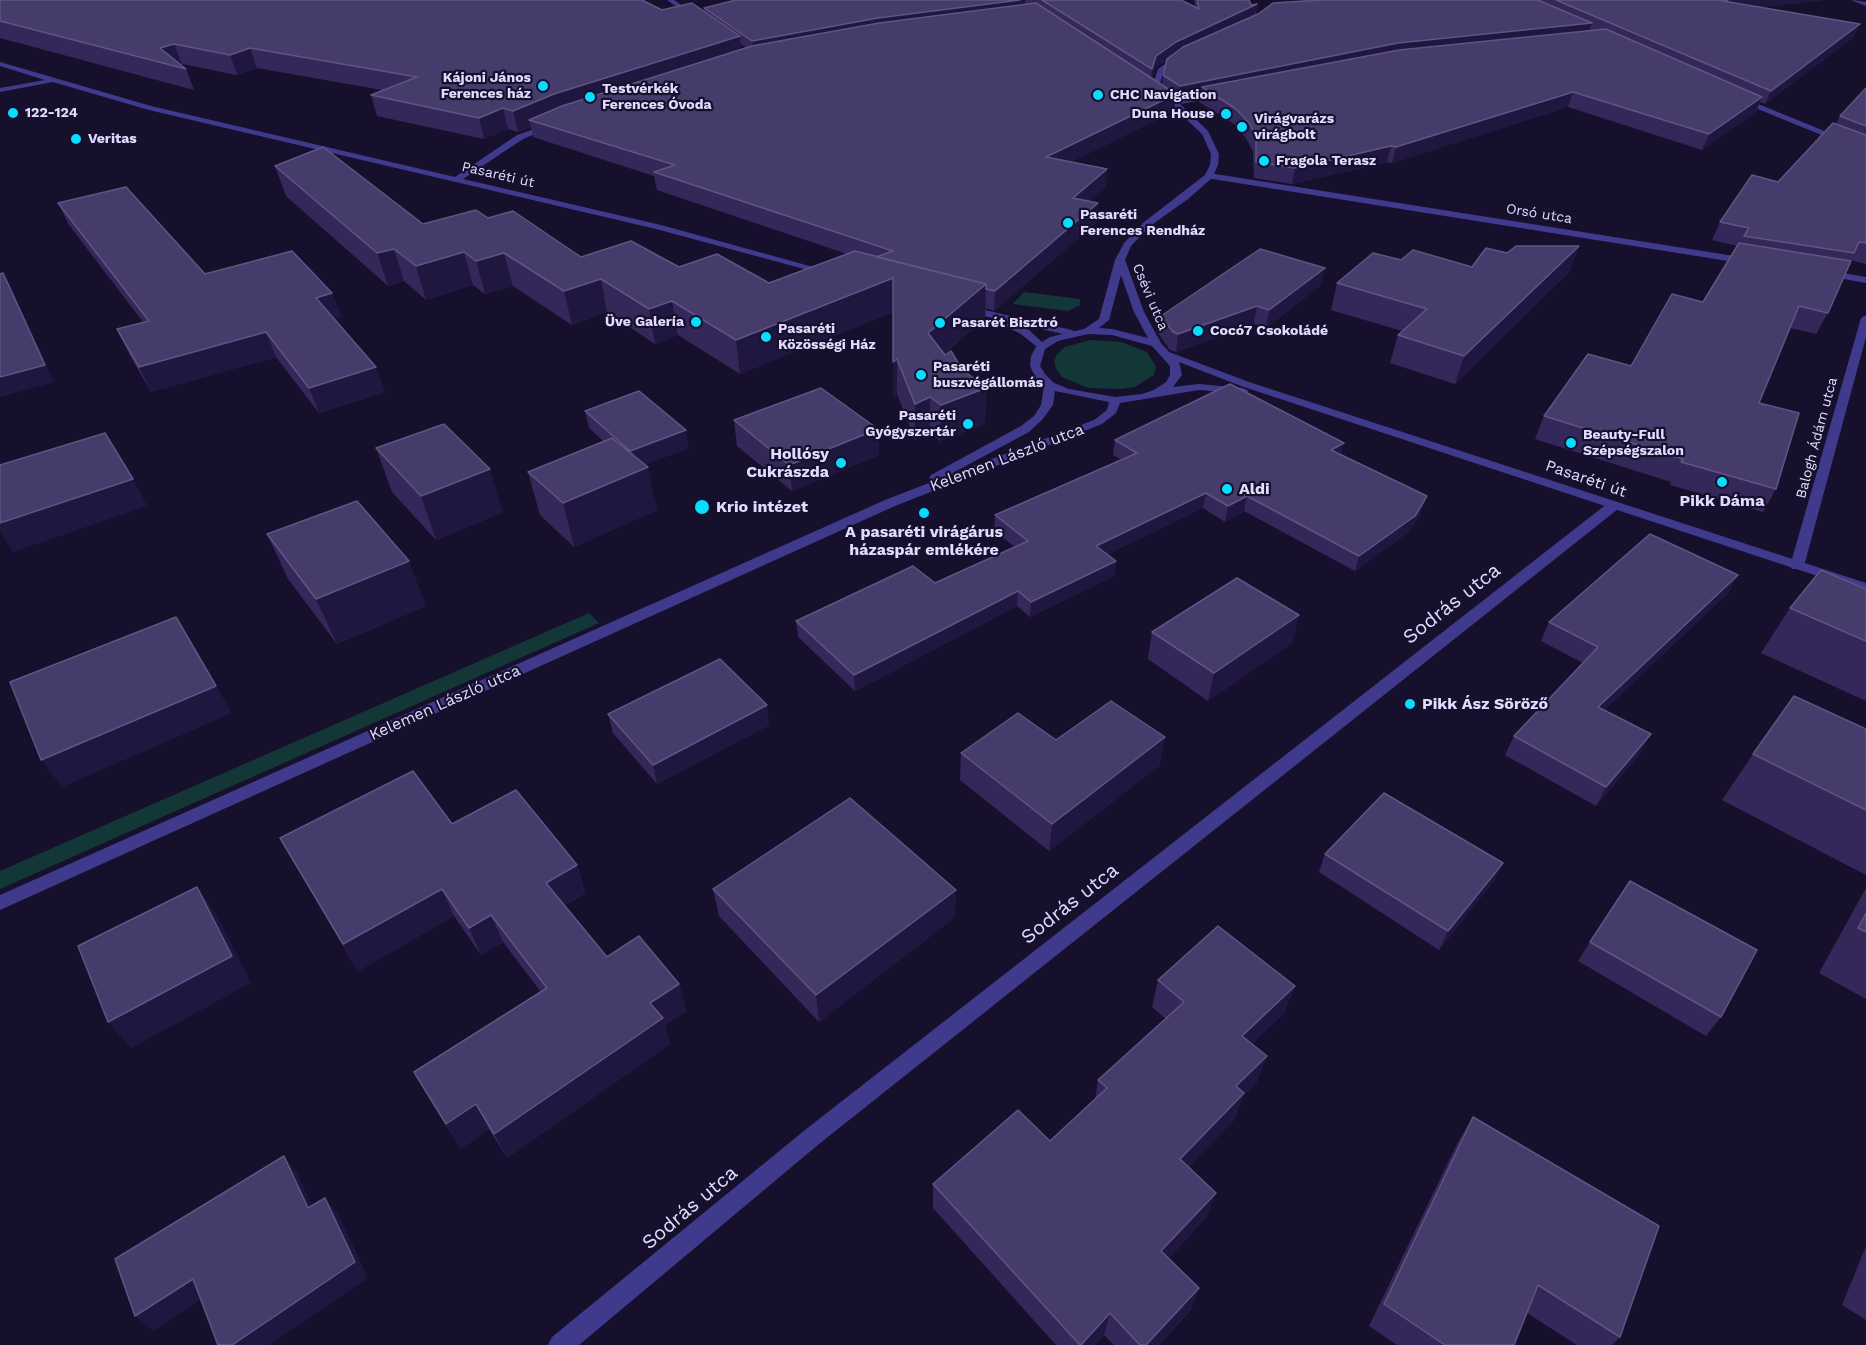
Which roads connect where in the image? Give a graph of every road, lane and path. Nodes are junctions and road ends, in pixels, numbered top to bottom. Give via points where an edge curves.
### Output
1 (670, 0) edge
2 (1855, 0) edge
3 (1866, 4) edge
4 (706, 25) edge
5 (1188, 52) edge
6 (0, 64) edge
7 (53, 81) junction
8 (1146, 85) edge
9 (0, 90) edge
10 (1155, 90) junction
11 (1227, 93) edge
12 (1731, 95) edge
13 (1174, 103) junction
14 (562, 119) edge
15 (1866, 151) edge
16 (1209, 176) junction
17 (456, 180) junction
18 (1119, 260) junction
19 (1761, 263) edge
20 (1819, 273) edge
21 (841, 276) edge
22 (1866, 280) edge
23 (955, 306) edge
24 (989, 315) junction
25 (1866, 318) edge
26 (1088, 331) junction
27 (1072, 333) junction
28 (1156, 344) junction
29 (1041, 347) junction
30 (1169, 356) junction
31 (1050, 385) junction
32 (1158, 392) junction
33 (1115, 400) junction
34 (1296, 400) junction
35 (890, 503) junction
36 (1613, 506) junction
37 (1797, 566) junction
38 (1866, 588) edge
39 (0, 903) edge
40 (560, 1345) edge

1 - 4 street
2 - 3 street
5 - 10 street via 1160,70
6 - 7 street, Pasaréti út
7 - 9 street
7 - 17 street, Pasaréti út via 149,108
8 - 10 street
10 - 13 street
11 - 13 street
12 - 15 street
13 - 16 street via 1211,144 1214,165
14 - 17 street via 520,137
16 - 18 street, Csévi utca via 1148,224 1127,245
16 - 19 street, Orsó utca
17 - 21 street, Pasaréti út via 658,227
18 - 26 street, Csévi utca via 1104,320
18 - 28 street, Csévi utca
20 - 22 street
23 - 24 street
24 - 27 street
24 - 29 street via 1025,332
25 - 37 street, Balogh Ádám utca
26 - 27 street
26 - 28 street via 1120,333
27 - 29 street
28 - 30 street
29 - 31 street via 1035,366
30 - 32 street via 1176,375
30 - 34 street, Pasaréti út
31 - 33 street, Pasaréti út via 1085,397
31 - 35 street, Kelemen László utca via 1047,405 1025,429
32 - 33 street, Pasaréti út
32 - 34 street, Pasaréti út via 1222,388
33 - 35 street, Kelemen László utca via 1112,411 1098,422
34 - 36 street, Pasaréti út
35 - 39 street, Kelemen László utca
36 - 37 street, Pasaréti út
36 - 40 street, Sodrás utca via 812,1137
37 - 38 street, Pasaréti út

